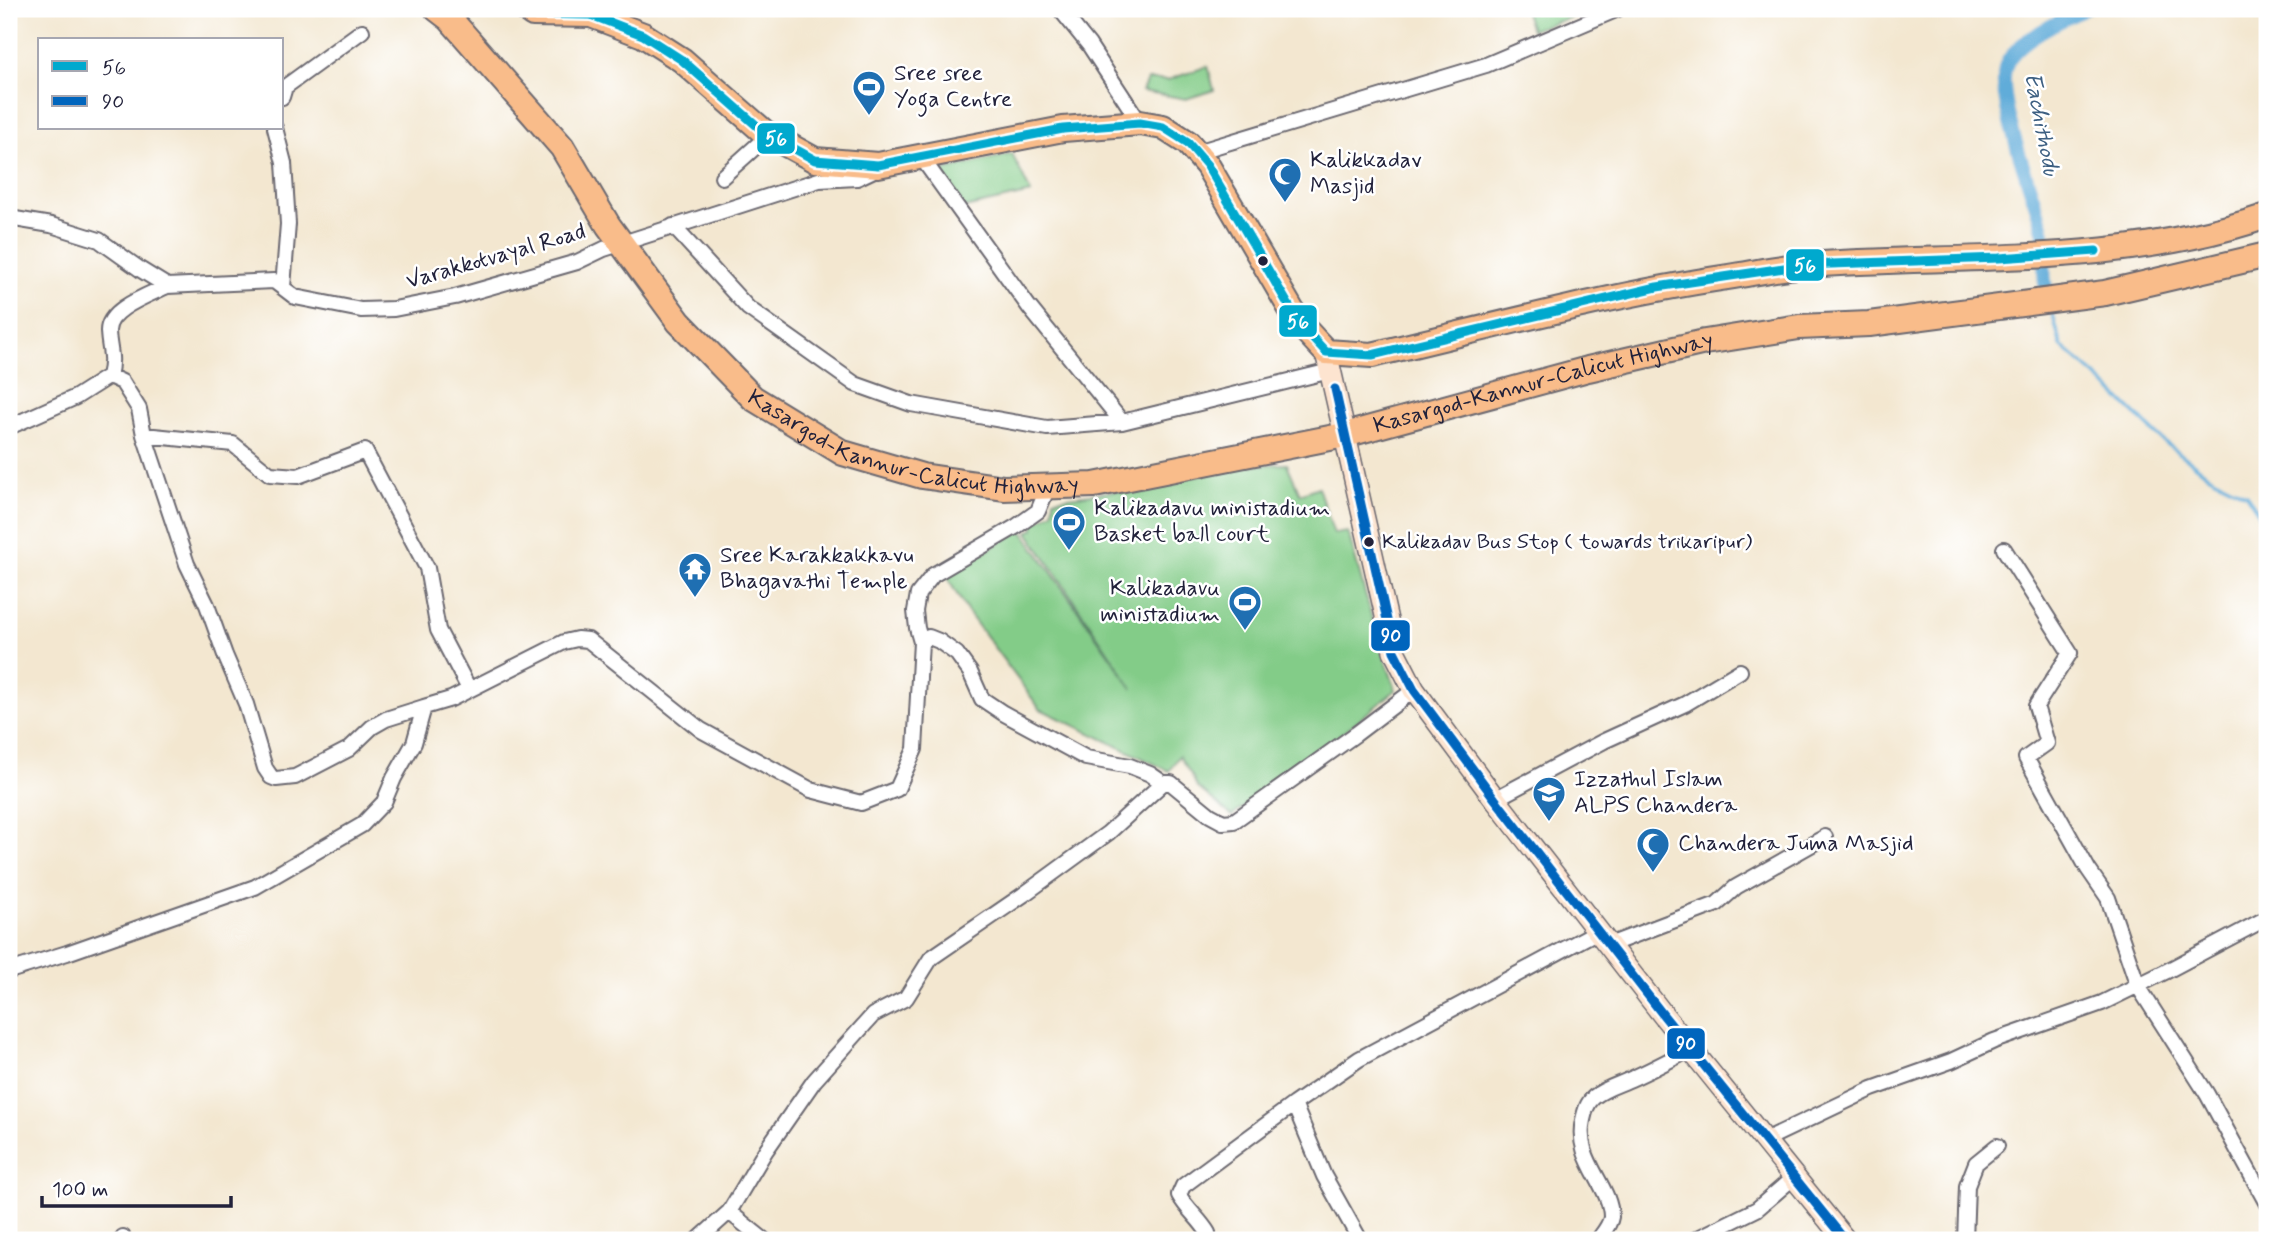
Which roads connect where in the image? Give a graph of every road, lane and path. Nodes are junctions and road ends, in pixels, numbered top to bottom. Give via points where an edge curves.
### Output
1 (437, 9) edge
2 (526, 9) edge
3 (1060, 9) edge
4 (1618, 9) edge
5 (362, 31) dead end
6 (284, 90) edge
7 (1140, 123) junction
8 (276, 130) edge
9 (764, 132) junction
10 (1197, 152) junction
11 (921, 157) junction
12 (878, 165) junction
13 (722, 177) dead end
14 (2267, 216) edge
15 (9, 218) edge
16 (673, 226) junction
17 (621, 243) junction
18 (2267, 256) edge
19 (167, 286) junction
20 (283, 287) junction
21 (1328, 361) junction
22 (109, 376) junction
23 (1122, 422) junction
24 (9, 427) edge
25 (144, 435) junction
26 (1345, 435) junction
27 (1048, 486) junction
28 (2004, 549) dead end
29 (921, 642) junction
30 (1740, 671) dead end
31 (469, 689) junction
32 (1414, 690) junction
33 (424, 707) junction
34 (1163, 783) junction
35 (1495, 799) junction
36 (1825, 836) dead end
37 (2267, 918) edge
38 (1604, 938) junction
39 (9, 971) edge
40 (2138, 986) junction
41 (1691, 1049) junction
42 (1294, 1104) junction
43 (1765, 1140) junction
44 (1997, 1146) dead end
45 (1794, 1177) junction
46 (2267, 1204) edge
47 (729, 1212) junction
48 (1208, 1233) dead end
49 (698, 1240) edge
50 (764, 1240) edge
51 (1360, 1240) edge
52 (1598, 1240) edge
53 (1694, 1240) edge
54 (1845, 1240) edge
55 (1965, 1240) edge

1 - 17 highway, Kasargod-Kannur-Calicut Highway via 562,147
2 - 9 highway via 533,14 591,15 643,35 682,60
3 - 7 street
4 - 10 street via 1486,65
5 - 6 street
7 - 10 highway via 1163,127
7 - 11 highway via 1063,129
8 - 20 street via 284,163 288,224
9 - 12 highway via 815,160
9 - 13 street via 762,141
10 - 21 highway via 1299,323
11 - 12 highway
11 - 23 street via 1029,307
12 - 16 street, Varakkotvayal Road via 857,178 819,180
14 - 21 highway via 2235,227 2124,249 1804,265 1657,287 1372,355
15 - 19 street via 99,240
16 - 17 street, Varakkotvayal Road
16 - 23 street via 748,308 855,384 911,404 1046,428
17 - 20 street, Varakkotvayal Road via 577,262 455,297 394,309 361,310 295,297
17 - 27 highway, Kasargod-Kannur-Calicut Highway via 679,322 753,398 843,453 922,476 1004,488
18 - 26 highway, Kasargod-Kannur-Calicut Highway via 2105,293 1705,342
19 - 20 street, Varakkotvayal Road via 274,281
19 - 22 street via 116,312 107,328 113,361
21 - 23 street
21 - 26 main road
22 - 24 street via 76,397
22 - 25 street via 122,382 130,393
25 - 31 street via 233,444 270,474 298,476 365,451 427,568 438,630
25 - 33 street via 187,564 246,704 271,777 295,777 349,749 386,719
26 - 27 highway, Kasargod-Kannur-Calicut Highway via 1094,485
26 - 32 main road via 1394,651
27 - 29 street via 1038,512 933,575 918,594
28 - 40 street via 2070,653 2036,706 2048,743 2026,758 2108,898
29 - 31 street via 915,749 897,789 862,803 811,790 701,730 588,640 564,642
29 - 34 street via 929,637 957,654 982,699 1003,713 1086,758 1130,766
30 - 35 street via 1685,704
31 - 33 street
32 - 34 street via 1234,821 1223,822 1171,783
32 - 35 main road
33 - 39 street via 415,743 384,802 362,825 255,887
34 - 47 street via 1108,833 930,958 905,998 873,1015 814,1081
35 - 38 main road
36 - 38 street via 1736,887 1717,904
37 - 40 street
38 - 41 main road
38 - 42 street via 1359,1059
40 - 43 street via 1872,1089
40 - 46 street via 2207,1094
41 - 43 main road
41 - 52 street via 1606,1090 1588,1104 1580,1133 1584,1153 1611,1216
42 - 48 street via 1182,1186 1179,1195 1185,1207
42 - 51 street via 1324,1176
43 - 45 main road
44 - 55 street via 1976,1163 1967,1186
45 - 53 street via 1756,1209
45 - 54 main road
47 - 49 street
47 - 50 street

